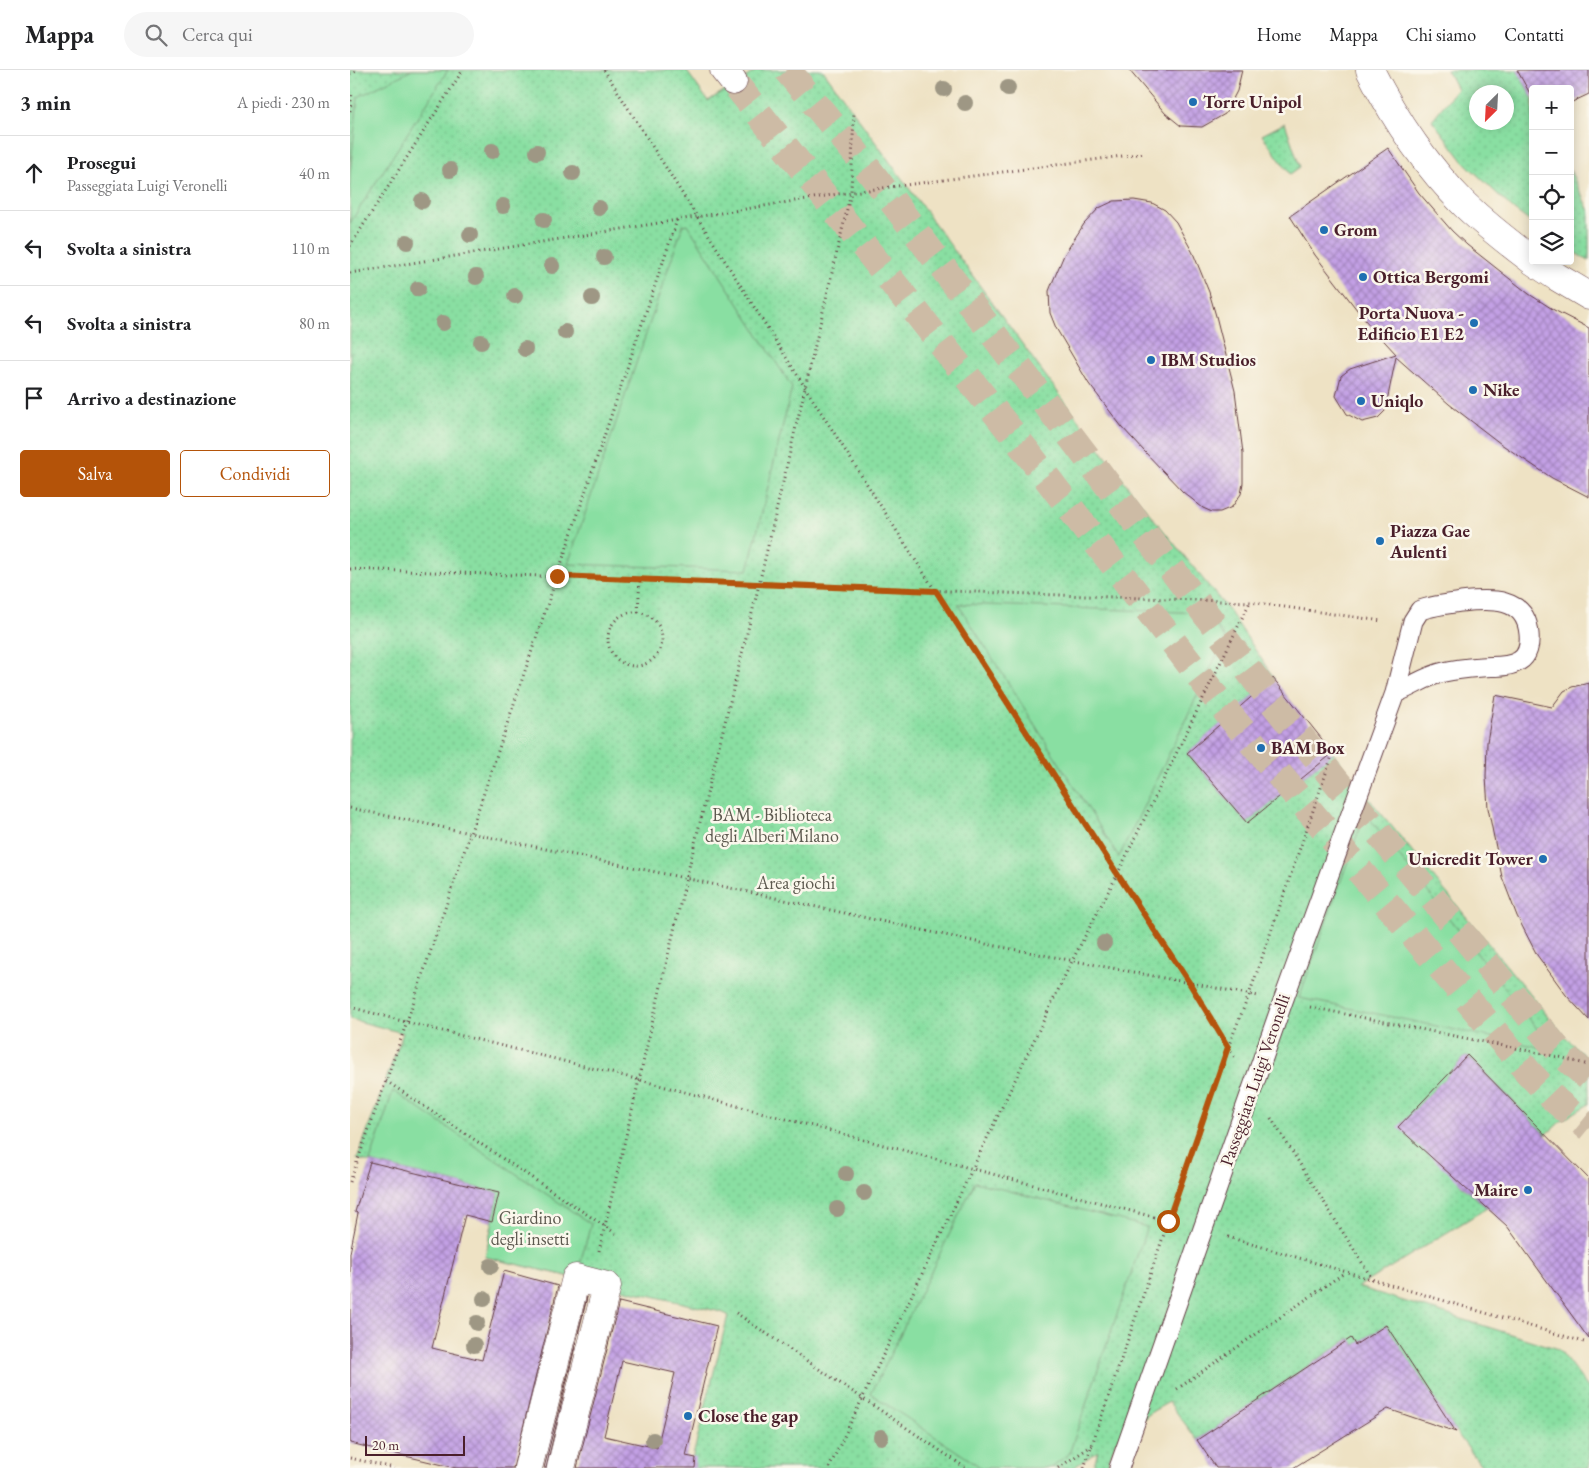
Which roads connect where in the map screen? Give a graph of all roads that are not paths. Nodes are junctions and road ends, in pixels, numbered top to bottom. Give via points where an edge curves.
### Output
1 (1370, 70) edge
2 (1529, 258) edge
3 (1539, 265) edge
4 (1589, 296) edge
5 (1395, 693) junction
6 (528, 1468) edge
7 (561, 1468) edge
8 (1119, 1468) edge

1 - 2 street via 1402,128 1441,180 1485,224
3 - 4 street
5 - 5 lane, Passeggiata Luigi Veronelli via 1442,672 1507,666 1520,661 1530,642 1529,629 1523,617 1508,603 1494,600 1420,610 1413,621
5 - 8 lane, Passeggiata Luigi Veronelli
6 - 7 street via 576,1278 606,1286

